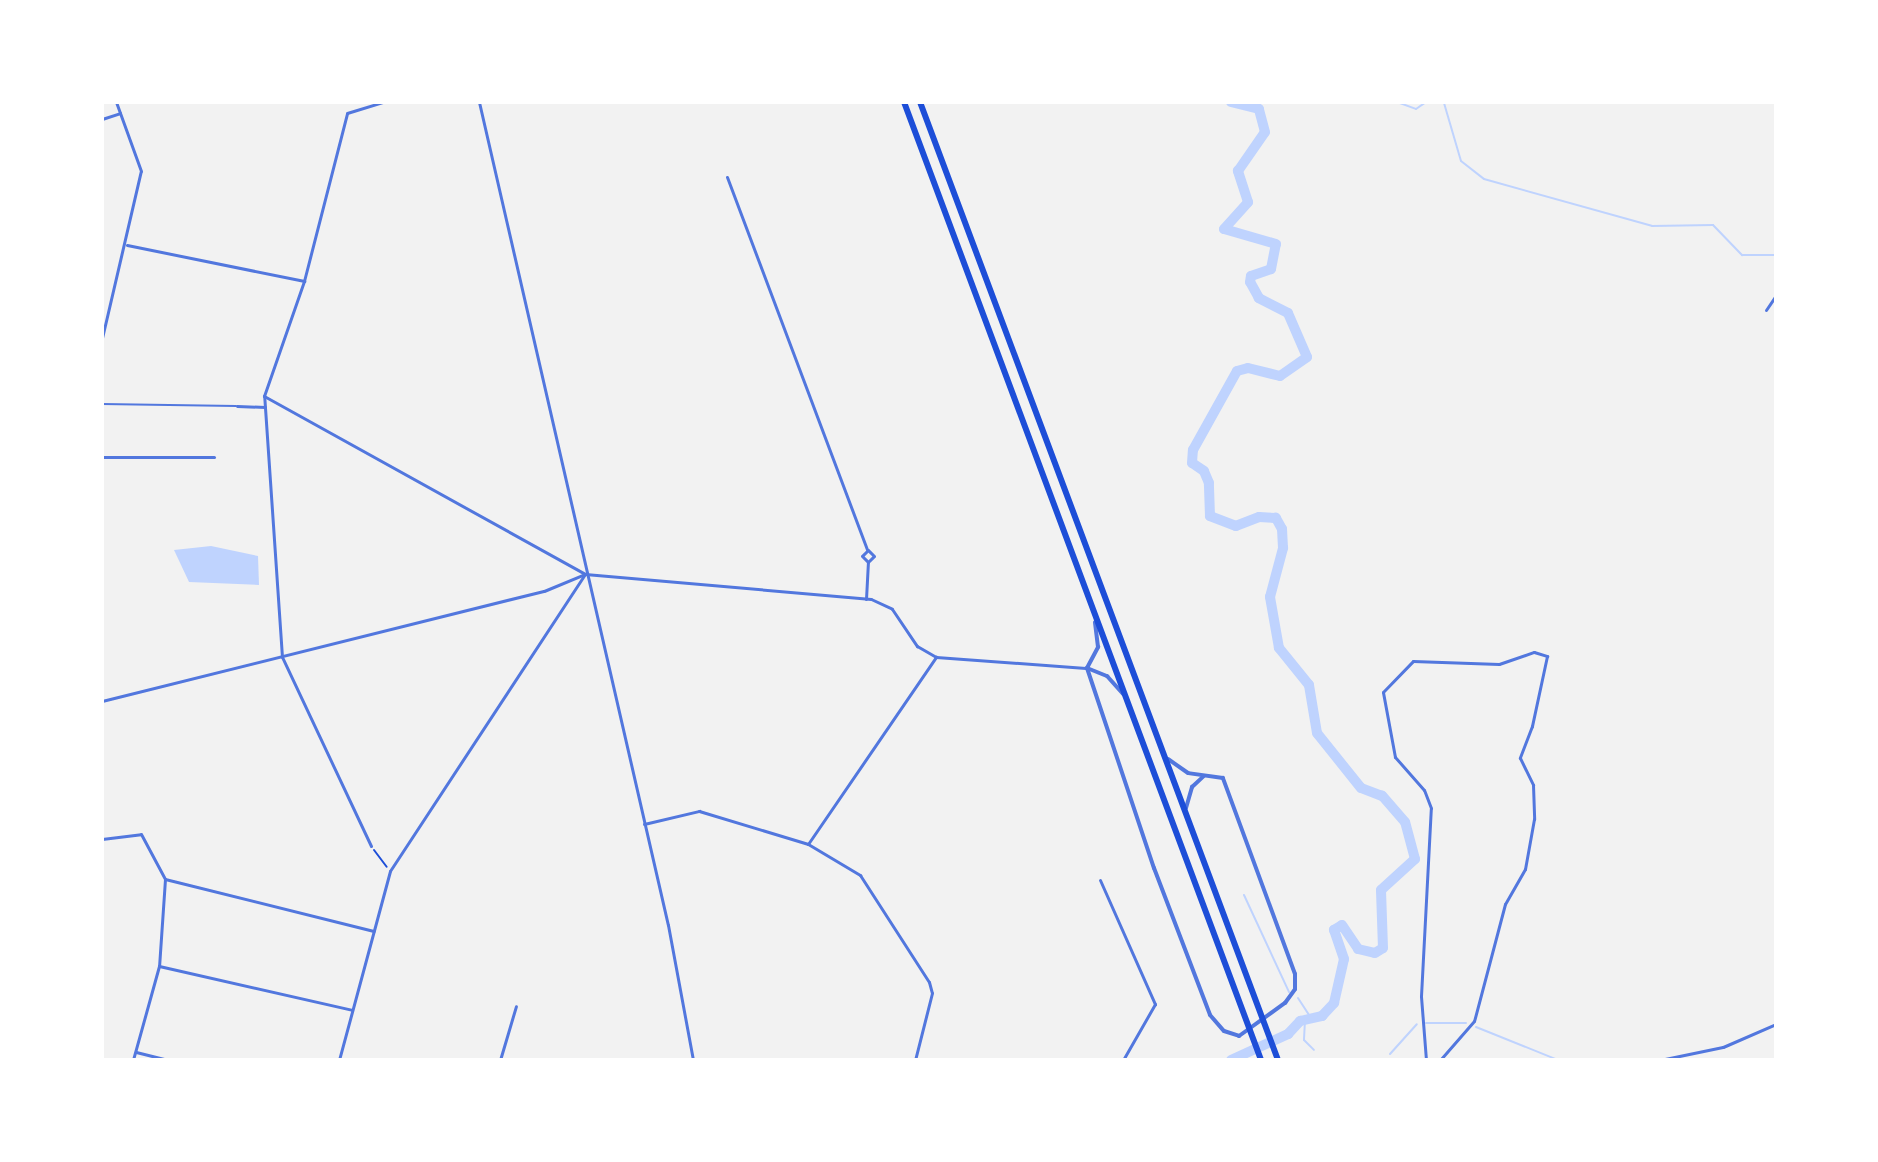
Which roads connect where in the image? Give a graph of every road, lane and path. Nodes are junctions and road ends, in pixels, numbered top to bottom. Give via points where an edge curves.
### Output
1 (116, 102) edge
2 (383, 102) edge
3 (479, 102) edge
4 (904, 102) edge
5 (920, 102) edge
6 (120, 113) junction
7 (102, 119) edge
8 (727, 177) dead end
9 (127, 245) junction
10 (304, 281) junction
11 (1776, 295) edge
12 (1766, 310) dead end
13 (102, 338) edge
14 (264, 396) junction
15 (102, 404) edge
16 (237, 406) joint
17 (265, 407) junction
18 (102, 457) edge
19 (214, 457) dead end
20 (867, 550) junction
21 (868, 562) junction
22 (585, 574) junction
23 (866, 599) junction
24 (1093, 611) junction
25 (282, 657) junction
26 (936, 657) junction
27 (1087, 668) junction
28 (1100, 672) junction
29 (1091, 680) junction
30 (102, 701) edge
31 (1129, 703) junction
32 (1164, 754) junction
33 (1206, 775) junction
34 (1187, 815) junction
35 (644, 824) junction
36 (102, 839) edge
37 (808, 844) junction
38 (371, 846) joint
39 (390, 871) junction
40 (165, 879) junction
41 (1100, 880) dead end
42 (374, 931) junction
43 (159, 966) junction
44 (516, 1006) dead end
45 (352, 1010) junction
46 (1776, 1024) edge
47 (136, 1052) junction
48 (133, 1060) edge
49 (169, 1060) edge
50 (339, 1060) edge
51 (500, 1060) edge
52 (693, 1060) edge
53 (915, 1060) edge
54 (1123, 1060) edge
55 (1261, 1060) edge
56 (1278, 1060) edge
57 (1426, 1060) edge
58 (1440, 1060) edge
59 (1660, 1060) edge

1 - 6 street
2 - 10 street via 347,113
3 - 22 street
4 - 24 highway
5 - 32 highway
6 - 7 street
6 - 9 street via 141,171
8 - 20 street
9 - 10 street
9 - 13 street
10 - 14 street
11 - 12 street
14 - 17 street
14 - 22 street
15 - 16 street
16 - 17 street
17 - 25 street
18 - 19 street
20 - 21 street via 862,557
20 - 21 street via 874,556
21 - 23 street
22 - 23 street
22 - 25 street via 544,591
22 - 35 street
22 - 39 street
23 - 26 street via 892,609 917,646
24 - 27 street via 1098,647
24 - 31 highway
25 - 30 street
25 - 38 street
26 - 27 street
26 - 37 street
27 - 28 street
27 - 29 street
28 - 29 street
28 - 31 street
29 - 33 street via 1210,1015 1224,1031 1239,1036 1285,1003 1296,977 1224,781
31 - 55 highway
32 - 33 street via 1182,771
32 - 34 highway
33 - 34 street via 1188,793
34 - 56 highway
35 - 37 street via 699,811
35 - 52 street
36 - 40 street via 141,834
37 - 53 street via 860,875 929,982 932,993
38 - 39 path
39 - 42 street
40 - 42 street
40 - 43 street
41 - 54 street via 1155,1004
42 - 45 street
43 - 45 street
43 - 47 street
44 - 51 street
45 - 50 street
46 - 59 street via 1723,1047
47 - 48 street
47 - 49 street
57 - 58 street via 1421,996 1431,808 1424,790 1395,757 1383,692 1413,661 1499,664 1534,652 1547,656 1520,758 1533,785 1534,819 1525,869 1505,904 1474,1021

